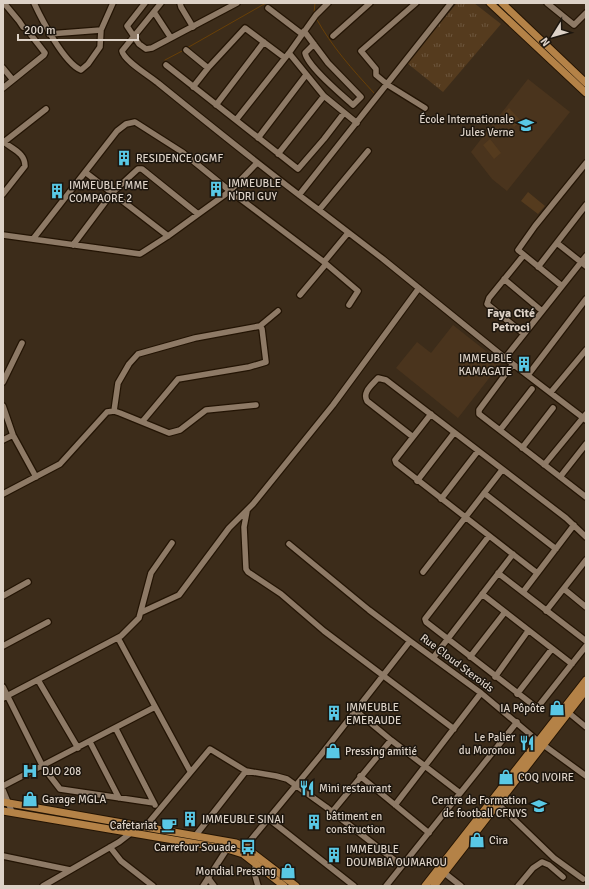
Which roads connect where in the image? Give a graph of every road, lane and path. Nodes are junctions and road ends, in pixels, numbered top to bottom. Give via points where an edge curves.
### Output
1 (4, 3) edge
2 (34, 3) edge
3 (113, 3) edge
4 (144, 3) edge
5 (161, 3) edge
6 (180, 3) edge
7 (328, 3) edge
8 (370, 3) edge
9 (416, 3) edge
10 (490, 3) edge
11 (502, 3) edge
12 (547, 3) edge
13 (235, 4) edge
14 (450, 4) edge
15 (268, 8) dead end
16 (154, 12) junction
17 (586, 13) edge
18 (22, 27) dead end
19 (193, 27) junction
20 (101, 30) junction
21 (303, 32) junction
22 (49, 34) junction
23 (31, 35) dead end
24 (134, 36) junction
25 (334, 36) dead end
26 (171, 38) junction
27 (264, 42) junction
28 (314, 44) junction
29 (186, 50) dead end
30 (287, 56) junction
31 (166, 66) dead end
32 (3, 68) edge
33 (208, 68) junction
34 (586, 73) edge
35 (306, 75) junction
36 (13, 80) junction
37 (584, 81) edge
38 (388, 85) junction
39 (193, 87) junction
40 (3, 88) edge
41 (586, 93) edge
42 (324, 96) junction
43 (216, 104) junction
44 (425, 108) dead end
45 (46, 109) dead end
46 (344, 114) junction
47 (236, 120) junction
48 (356, 123) junction
49 (258, 138) junction
50 (4, 145) edge
51 (368, 151) dead end
52 (278, 154) junction
53 (257, 163) junction
54 (586, 163) edge
55 (84, 172) junction
56 (230, 191) junction
57 (112, 193) junction
58 (3, 194) edge
59 (299, 195) junction
60 (586, 205) edge
61 (319, 210) junction
62 (198, 214) junction
63 (348, 233) junction
64 (3, 235) edge
65 (168, 236) junction
66 (32, 239) junction
67 (557, 243) junction
68 (74, 246) junction
69 (523, 256) junction
70 (586, 256) edge
71 (325, 263) junction
72 (584, 264) edge
73 (538, 267) junction
74 (504, 279) junction
75 (562, 286) junction
76 (419, 288) junction
77 (300, 296) dead end
78 (586, 299) edge
79 (349, 305) dead end
80 (583, 308) edge
81 (278, 311) dead end
82 (542, 311) junction
83 (260, 326) junction
84 (524, 334) junction
85 (22, 343) dead end
86 (586, 350) edge
87 (505, 358) junction
88 (513, 364) junction
89 (528, 375) junction
90 (3, 382) edge
91 (532, 389) dead end
92 (551, 392) junction
93 (256, 405) dead end
94 (3, 406) edge
95 (553, 408) dead end
96 (114, 411) junction
97 (431, 414) junction
98 (585, 417) edge
99 (142, 422) junction
100 (500, 430) junction
101 (454, 433) junction
102 (13, 435) junction
103 (413, 436) junction
104 (3, 440) edge
105 (586, 444) edge
106 (522, 448) junction
107 (478, 452) junction
108 (544, 465) junction
109 (502, 470) junction
110 (36, 477) junction
111 (560, 477) junction
112 (417, 481) junction
113 (586, 488) edge
114 (484, 493) junction
115 (3, 494) edge
116 (584, 496) edge
117 (441, 499) junction
118 (247, 511) junction
119 (465, 517) junction
120 (574, 525) junction
121 (489, 536) junction
122 (586, 537) edge
123 (172, 543) dead end
124 (289, 544) dead end
125 (556, 549) junction
126 (513, 554) junction
127 (586, 560) edge
128 (423, 572) dead end
129 (498, 573) junction
130 (538, 573) junction
131 (28, 582) dead end
132 (564, 589) junction
133 (523, 592) junction
134 (482, 594) junction
135 (3, 596) edge
136 (585, 605) edge
137 (546, 610) junction
138 (142, 612) junction
139 (504, 612) junction
140 (48, 622) dead end
141 (528, 631) junction
142 (118, 638) junction
143 (446, 639) junction
144 (410, 641) junction
145 (586, 641) edge
146 (3, 646) edge
147 (586, 646) edge
148 (551, 650) junction
149 (470, 657) junction
150 (433, 658) junction
151 (572, 664) junction
152 (383, 676) junction
153 (495, 677) junction
154 (38, 680) junction
155 (586, 680) edge
156 (3, 687) edge
157 (586, 690) edge
158 (481, 693) junction
159 (517, 694) junction
160 (5, 697) edge
161 (155, 707) junction
162 (355, 710) junction
163 (569, 713) junction
164 (517, 722) junction
165 (586, 726) edge
166 (116, 728) junction
167 (454, 729) junction
168 (391, 740) junction
169 (90, 742) junction
170 (541, 743) junction
171 (78, 748) junction
172 (43, 766) junction
173 (426, 766) junction
174 (190, 771) junction
175 (246, 771) junction
176 (360, 776) junction
177 (586, 776) edge
178 (3, 786) edge
179 (296, 786) junction
180 (3, 790) edge
181 (460, 793) junction
182 (119, 798) junction
183 (6, 802) edge
184 (154, 803) junction
185 (498, 804) junction
186 (395, 805) junction
187 (157, 810) junction
188 (3, 811) edge
189 (12, 812) junction
190 (332, 812) junction
191 (269, 819) junction
192 (137, 825) junction
193 (145, 827) junction
194 (131, 833) junction
195 (429, 833) junction
196 (196, 835) junction
197 (110, 847) junction
198 (245, 847) junction
199 (227, 849) junction
200 (3, 856) edge
201 (256, 864) junction
202 (402, 866) junction
203 (70, 870) junction
204 (442, 870) junction
205 (563, 877) dead end
206 (208, 878) junction
207 (583, 880) dead end
208 (520, 885) edge
209 (43, 886) edge
210 (153, 886) edge
211 (203, 886) edge
212 (214, 886) edge
213 (258, 886) edge
214 (284, 886) edge
215 (296, 886) edge
216 (354, 886) edge
217 (386, 886) edge
218 (425, 886) edge
219 (434, 886) edge
220 (461, 886) edge

1 - 18 street
2 - 22 street
3 - 20 street
4 - 24 street via 127,26
5 - 16 street
6 - 19 street
7 - 21 street
8 - 25 street
9 - 38 street via 361,51 376,69 376,75
10 - 41 main road
11 - 37 main road
12 - 17 street via 574,25
13 - 19 street
14 - 38 street
15 - 21 street
16 - 24 street
16 - 26 street
19 - 26 street
20 - 22 street
20 - 22 street via 100,47 81,70
21 - 28 street
21 - 30 street
23 - 36 street via 45,53
24 - 26 street via 146,49
24 - 53 street via 122,51 125,58
27 - 30 street
27 - 33 street via 244,28
27 - 43 street
28 - 28 street via 328,63 361,97 355,104 353,105 324,79 307,58 305,53
29 - 33 street
30 - 35 street
30 - 47 street
31 - 39 street
32 - 36 street
33 - 39 street
34 - 37 street
35 - 42 street
35 - 49 street
36 - 40 street
38 - 44 street
38 - 48 street
39 - 43 street
42 - 46 street
42 - 52 street
43 - 47 street
45 - 50 street
46 - 48 street
46 - 52 street via 300,169
47 - 49 street
48 - 59 street
49 - 52 street
50 - 58 street via 21,154 25,166
51 - 61 street
53 - 56 street
53 - 59 street
54 - 69 street via 518,250
55 - 56 street via 121,126 135,122 182,152
55 - 57 street
55 - 66 street
56 - 62 street
56 - 71 street
57 - 62 street via 136,170 142,169
57 - 65 street
57 - 68 street
59 - 61 street
60 - 67 street
61 - 63 street
62 - 65 street
63 - 71 street
63 - 76 street
64 - 66 street
65 - 68 street via 140,254
66 - 68 street
67 - 72 street
67 - 73 street
69 - 73 street
69 - 74 street
70 - 72 street
71 - 77 street
71 - 79 street via 358,291
72 - 75 street
73 - 75 street
74 - 82 street
74 - 84 street via 487,304
75 - 82 street
76 - 87 street
76 - 118 street via 333,405
78 - 80 street
80 - 89 street
81 - 83 street
82 - 84 street
83 - 96 street via 194,338 138,354 118,383
83 - 99 street via 266,362 248,368 178,379
84 - 87 street
85 - 90 street
86 - 92 street
87 - 88 street
88 - 89 street
88 - 100 street via 478,412
89 - 92 street
91 - 100 street
92 - 98 street
93 - 99 street via 206,410 169,433
94 - 102 street
95 - 106 street
96 - 99 street
96 - 110 street via 102,416 60,464
97 - 101 street
97 - 103 street
97 - 103 street via 381,378 365,392 368,401
98 - 108 street
100 - 106 street
101 - 107 street
101 - 112 street
102 - 104 street
102 - 110 street
103 - 112 street via 395,460 397,465
105 - 111 street
106 - 108 street
107 - 109 street
107 - 117 street
108 - 111 street
109 - 114 street
109 - 120 street
110 - 115 street
111 - 116 street
112 - 117 street
113 - 116 street
114 - 119 street
114 - 125 street
117 - 119 street
118 - 138 street via 229,528 179,595
118 - 152 street via 244,528 248,572 281,594
119 - 121 street
119 - 128 street
120 - 122 street
120 - 125 street
121 - 126 street
121 - 143 street via 425,619
123 - 138 street via 151,573
124 - 144 street
125 - 130 street
126 - 129 street
126 - 130 street
127 - 132 street
129 - 133 street
129 - 134 street
130 - 133 street
131 - 135 street
132 - 136 street
132 - 137 street
133 - 137 street
134 - 139 street
134 - 143 street
137 - 145 street
138 - 142 street
139 - 141 street
139 - 149 street
140 - 146 street
141 - 148 street
141 - 153 street
142 - 154 street
142 - 161 street
143 - 149 street
143 - 150 street
144 - 150 street, Rue Cloud Steroids
144 - 152 street, Rue Cloud Steroids
147 - 151 street
148 - 151 street
148 - 159 street
149 - 153 street
150 - 158 street, Rue Cloud Steroids
151 - 159 street via 537,708
152 - 162 street, Rue Cloud Steroids
152 - 167 street
153 - 159 street
154 - 160 street
154 - 171 street
155 - 170 main road
156 - 160 street
157 - 163 main road
158 - 164 street, Rue Cloud Steroids
158 - 167 street
160 - 172 street
161 - 166 street
161 - 174 street
162 - 168 street
162 - 179 street, Rue Cloud Steroids
163 - 165 street
163 - 170 main road
164 - 170 street, Rue Cloud Steroids
164 - 181 street
166 - 169 street
166 - 184 street
167 - 173 street
168 - 173 street
168 - 176 street
169 - 171 street
169 - 182 street
170 - 177 street, Rue Cloud Steroids
170 - 185 main road
170 - 204 main road
171 - 172 street
172 - 178 street
172 - 182 street via 62,790
173 - 181 street
173 - 186 street
174 - 175 street via 210,749
174 - 187 street
175 - 179 street via 276,776
175 - 196 street
176 - 186 street
176 - 190 street
179 - 190 street
179 - 191 street, Rue Cloud Steroids
180 - 183 street
181 - 195 street
182 - 184 street
183 - 189 street
183 - 192 main road
184 - 187 street
185 - 204 main road
185 - 207 street via 554,858
186 - 195 street
187 - 193 street
188 - 189 main road
189 - 194 main road
190 - 202 street
191 - 198 street, Rue Cloud Steroids
191 - 216 street
192 - 193 main road
192 - 194 street
193 - 196 main road
194 - 197 street
194 - 199 main road
195 - 202 street
196 - 198 main road
197 - 203 street
197 - 210 street via 121,861
198 - 215 main road
199 - 201 main road via 242,854
199 - 206 street
200 - 203 street
201 - 213 street via 254,872
201 - 214 main road
202 - 217 street
203 - 209 street
204 - 218 main road
204 - 219 main road
204 - 220 street
205 - 208 street via 542,862 533,868
206 - 211 street
206 - 212 street

